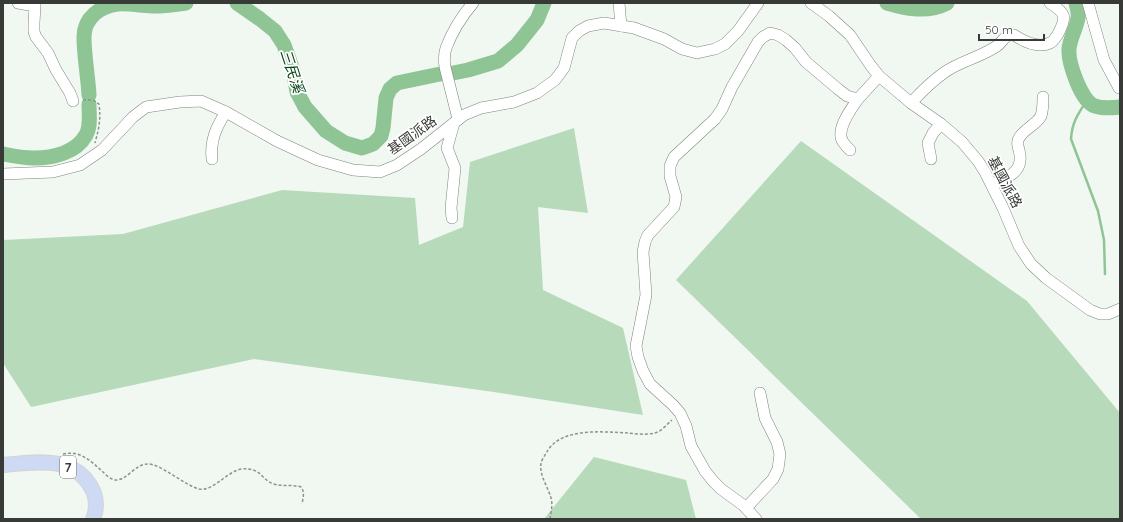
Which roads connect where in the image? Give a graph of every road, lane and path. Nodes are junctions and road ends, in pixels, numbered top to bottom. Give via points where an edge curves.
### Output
1 (18, 3) edge
2 (473, 3) edge
3 (619, 3) edge
4 (758, 3) edge
5 (811, 3) edge
6 (1050, 3) edge
7 (1088, 3) edge
8 (621, 26) junction
9 (879, 76) junction
10 (1119, 88) edge
11 (1043, 97) dead end
12 (858, 99) junction
13 (73, 101) joint
14 (911, 103) junction
15 (226, 112) junction
16 (456, 121) junction
17 (941, 124) junction
18 (850, 150) dead end
19 (91, 158) junction
20 (212, 159) dead end
21 (931, 159) dead end
22 (3, 174) edge
23 (992, 185) junction
24 (452, 218) dead end
25 (1120, 309) edge
26 (760, 393) dead end
27 (680, 413) junction
28 (61, 454) dead end
29 (3, 465) edge
30 (302, 504) dead end
31 (746, 508) junction
32 (93, 519) edge
33 (550, 519) edge
34 (756, 519) edge

1 - 13 street via 35,6 36,38 48,53
2 - 16 street via 452,36 444,59
3 - 8 street
4 - 8 street, 基國派路 via 725,44 698,52 682,49 664,39
5 - 9 street, 基國派路 via 850,35
6 - 14 street via 1061,11 1064,18 1058,34 1049,44 1034,44 1014,35 1007,35 998,46 945,72
7 - 10 street via 1104,60
8 - 16 street, 基國派路 via 604,23 588,26 580,31 572,38 564,68 555,80 537,94 514,102 481,108
9 - 12 street
9 - 14 street, 基國派路
11 - 23 street via 1040,118 1019,137 1019,167
12 - 18 street via 844,120 840,134 842,141
12 - 27 street via 847,96 815,70 786,40 770,33 758,42 722,109 674,157 670,166 676,197 674,207 648,235 645,242 643,252 646,295 636,346 643,371 650,384
13 - 19 path via 93,100 98,104 100,124
14 - 17 street, 基國派路
15 - 16 street, 基國派路 via 277,141 318,160 353,170 380,172 397,166
15 - 19 street, 基國派路 via 201,101 146,107
15 - 20 street via 213,138
16 - 24 street via 447,148 455,168
17 - 21 street via 933,132 928,143
17 - 23 street, 基國派路 via 962,142 978,161
19 - 22 street, 基國派路 via 80,165 53,172
23 - 25 street, 基國派路 via 1019,246 1031,264 1090,310 1108,314
26 - 31 street via 765,418 780,454 778,469 773,479
27 - 31 street via 691,446 713,482
27 - 33 path via 657,432 648,434 584,433 557,440 541,462 540,469 551,497
28 - 30 path via 71,452 85,457 111,479 117,480 140,466 157,466 198,489 212,486 232,472 242,469 256,471 274,484 304,489
29 - 32 main road, 7 via 41,462 59,464 75,470 88,481 94,493 96,504
31 - 34 street

